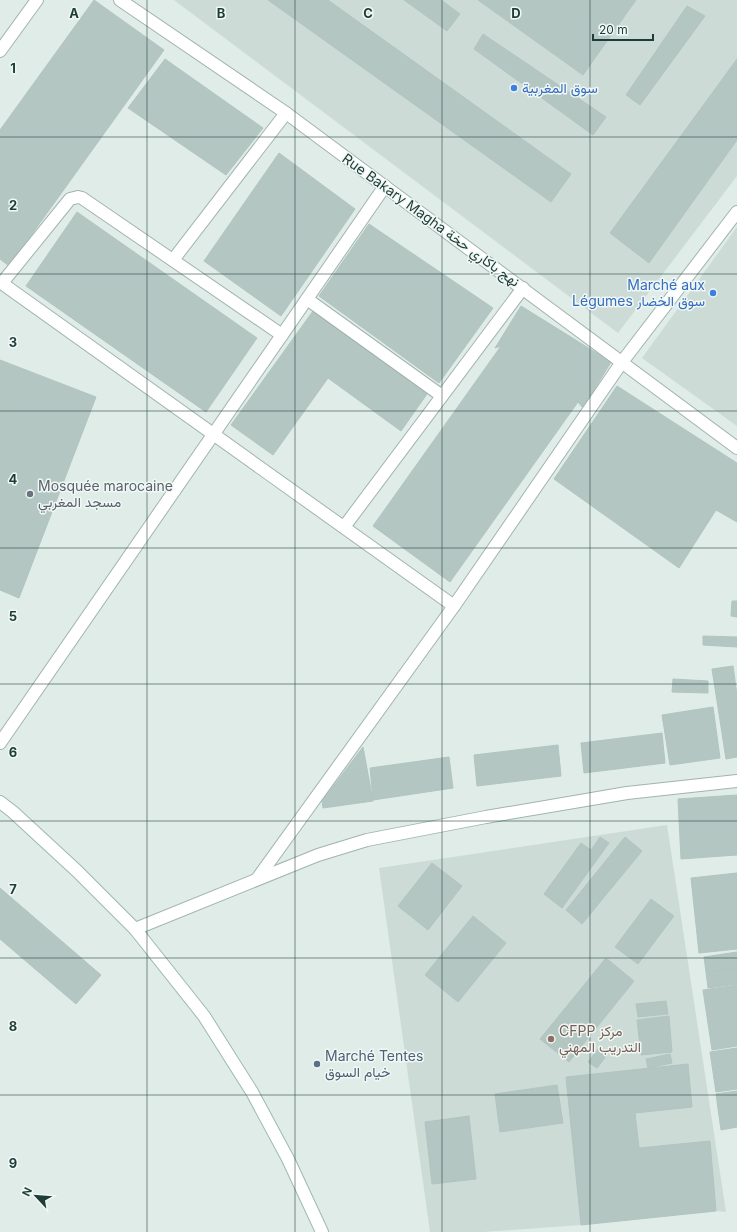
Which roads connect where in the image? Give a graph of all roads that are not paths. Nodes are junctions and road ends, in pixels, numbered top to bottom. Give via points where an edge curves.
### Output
1 (37, 0) edge
2 (120, 0) edge
3 (0, 51) edge
4 (286, 113) junction
5 (385, 186) junction
6 (737, 212) edge
7 (173, 260) junction
8 (1, 282) edge
9 (523, 288) junction
10 (307, 299) junction
11 (282, 335) junction
12 (622, 362) junction
13 (442, 396) junction
14 (214, 434) junction
15 (737, 448) edge
16 (344, 528) junction
17 (454, 606) junction
18 (0, 743) edge
19 (737, 780) edge
20 (0, 802) edge
21 (257, 879) junction
22 (135, 929) junction
23 (322, 1232) edge

1 - 3 street
2 - 4 street, Rue Bakary Magha نهج باكاري حخة
4 - 5 street, Rue Bakary Magha نهج باكاري حخة
4 - 7 street
5 - 9 street, Rue Bakary Magha نهج باكاري حخة
5 - 10 street
6 - 12 street
7 - 8 street via 78,197 70,199
7 - 11 street
8 - 14 street
9 - 12 street, Rue Bakary Magha نهج باكاري حخة
9 - 13 street
10 - 11 street
10 - 13 street
11 - 14 street
12 - 15 street, Rue Bakary Magha نهج باكاري حخة
12 - 17 street
13 - 16 street
14 - 16 street
14 - 18 street
16 - 17 street
17 - 21 street
19 - 21 street via 627,793 367,840 318,854
20 - 22 street via 77,871
21 - 22 street
22 - 23 street via 204,1016 252,1092 288,1159

